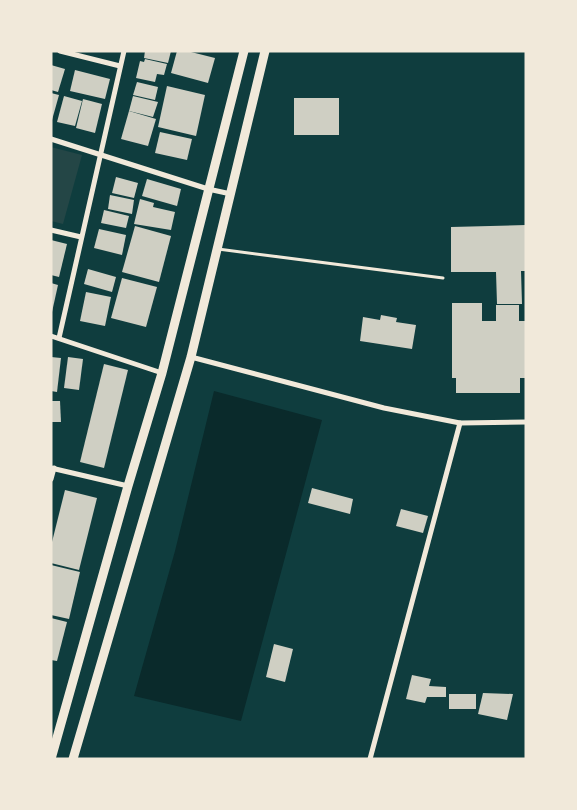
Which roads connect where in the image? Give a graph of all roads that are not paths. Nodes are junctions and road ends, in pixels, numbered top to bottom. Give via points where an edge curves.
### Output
1 (60, 51) edge
2 (124, 51) edge
3 (244, 51) edge
4 (265, 51) edge
5 (120, 66) junction
6 (51, 139) edge
7 (101, 154) junction
8 (208, 189) junction
9 (231, 194) junction
10 (51, 230) edge
11 (81, 237) junction
12 (218, 249) junction
13 (443, 278) dead end
14 (51, 336) edge
15 (59, 338) junction
16 (191, 357) junction
17 (162, 373) junction
18 (526, 422) edge
19 (460, 423) junction
20 (52, 468) edge
21 (51, 479) edge
22 (128, 486) junction
23 (51, 759) edge
24 (73, 759) edge
25 (370, 759) edge

1 - 5 street
2 - 5 street
3 - 8 main road
4 - 9 main road
5 - 7 street
6 - 7 street
7 - 8 street
7 - 11 street
8 - 9 street
8 - 17 main road
9 - 12 main road
10 - 11 street
11 - 15 street
12 - 13 lane
12 - 16 main road
14 - 15 street
15 - 17 street
16 - 19 street via 384,408
16 - 24 main road
17 - 22 main road
18 - 19 street
19 - 25 street
20 - 21 street
20 - 22 street
22 - 23 main road

